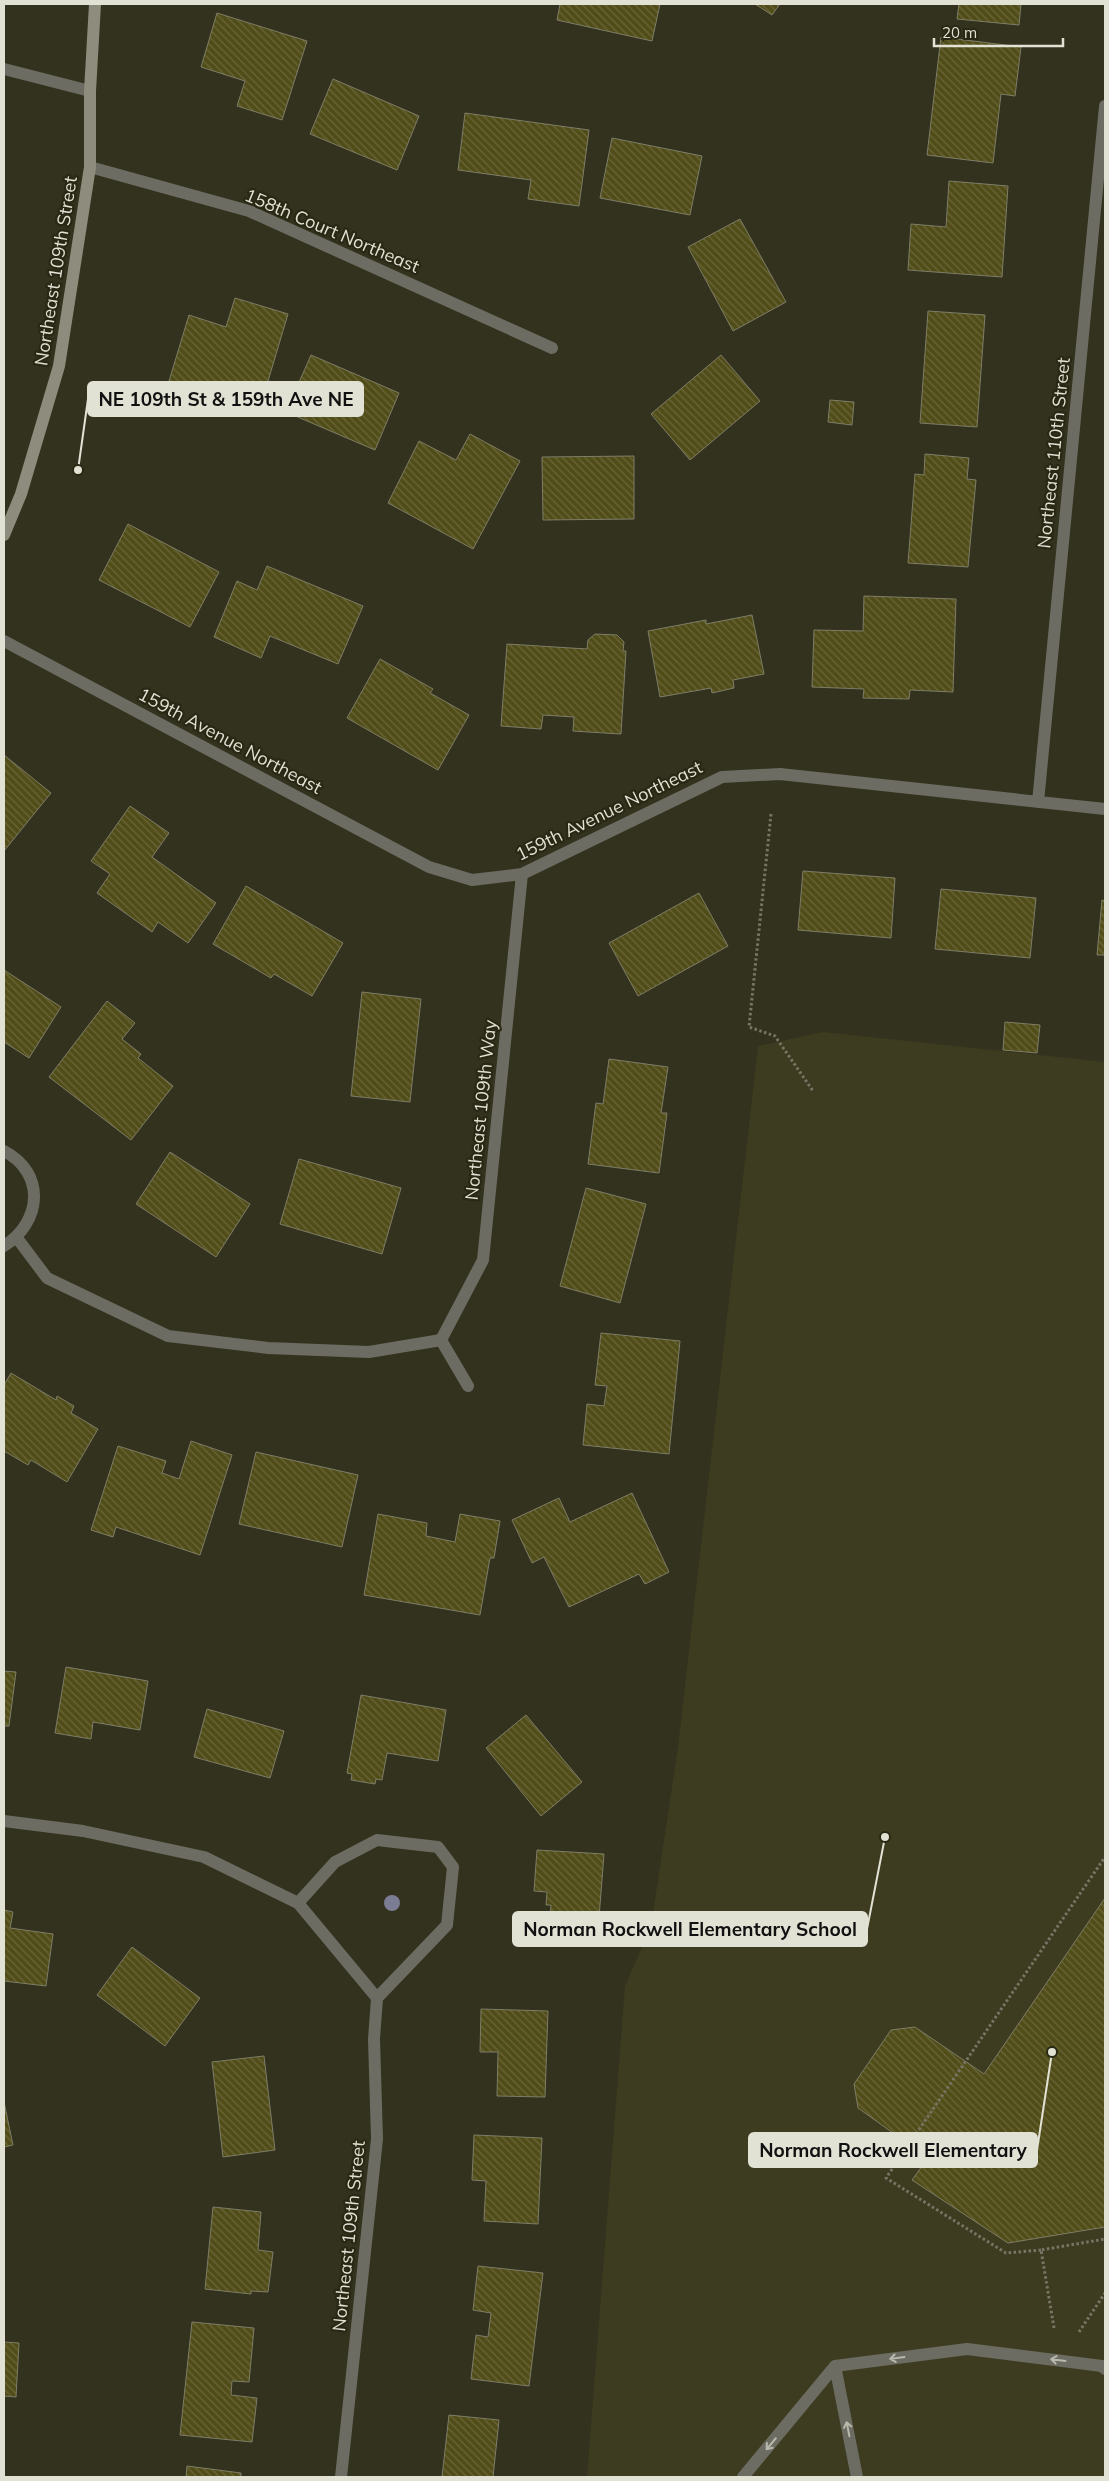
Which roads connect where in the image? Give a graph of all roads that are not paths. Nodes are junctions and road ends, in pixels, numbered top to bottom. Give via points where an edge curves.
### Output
1 (95, 4) edge
2 (4, 69) edge
3 (90, 91) junction
4 (1105, 106) edge
5 (90, 167) junction
6 (552, 348) dead end
7 (4, 535) edge
8 (4, 641) edge
9 (1038, 802) junction
10 (1105, 809) edge
11 (522, 874) junction
12 (4, 1151) edge
13 (18, 1238) junction
14 (4, 1246) edge
15 (441, 1340) junction
16 (468, 1386) dead end
17 (4, 1821) edge
18 (298, 1903) junction
19 (377, 1998) junction
20 (835, 2366) junction
21 (1105, 2369) edge
22 (342, 2477) edge
23 (743, 2477) edge
24 (857, 2477) edge

1 - 3 street, Northeast 109th Street
2 - 3 street
3 - 5 street, Northeast 109th Street
4 - 9 street, Northeast 110th Street
5 - 6 street, 158th Court Northeast via 249,211
5 - 7 street, Northeast 109th Street via 59,366 21,494
8 - 11 street, 159th Avenue Northeast via 429,867 472,880
9 - 10 street, 159th Avenue Northeast
9 - 11 street, 159th Avenue Northeast via 780,774 722,776
11 - 15 street, Northeast 109th Way via 484,1260
12 - 13 street via 26,1170 33,1187 34,1205 29,1223
13 - 14 street
13 - 15 street via 47,1278 168,1336 268,1348 368,1352
15 - 16 street
17 - 18 street via 82,1831 204,1857
18 - 19 street
18 - 19 street via 335,1862 377,1840 438,1847 453,1867 447,1925
19 - 22 street, Northeast 109th Street via 374,2039 377,2138
21 -> 20 street via 1102,2366 967,2348
20 -> 23 street
24 -> 20 street

